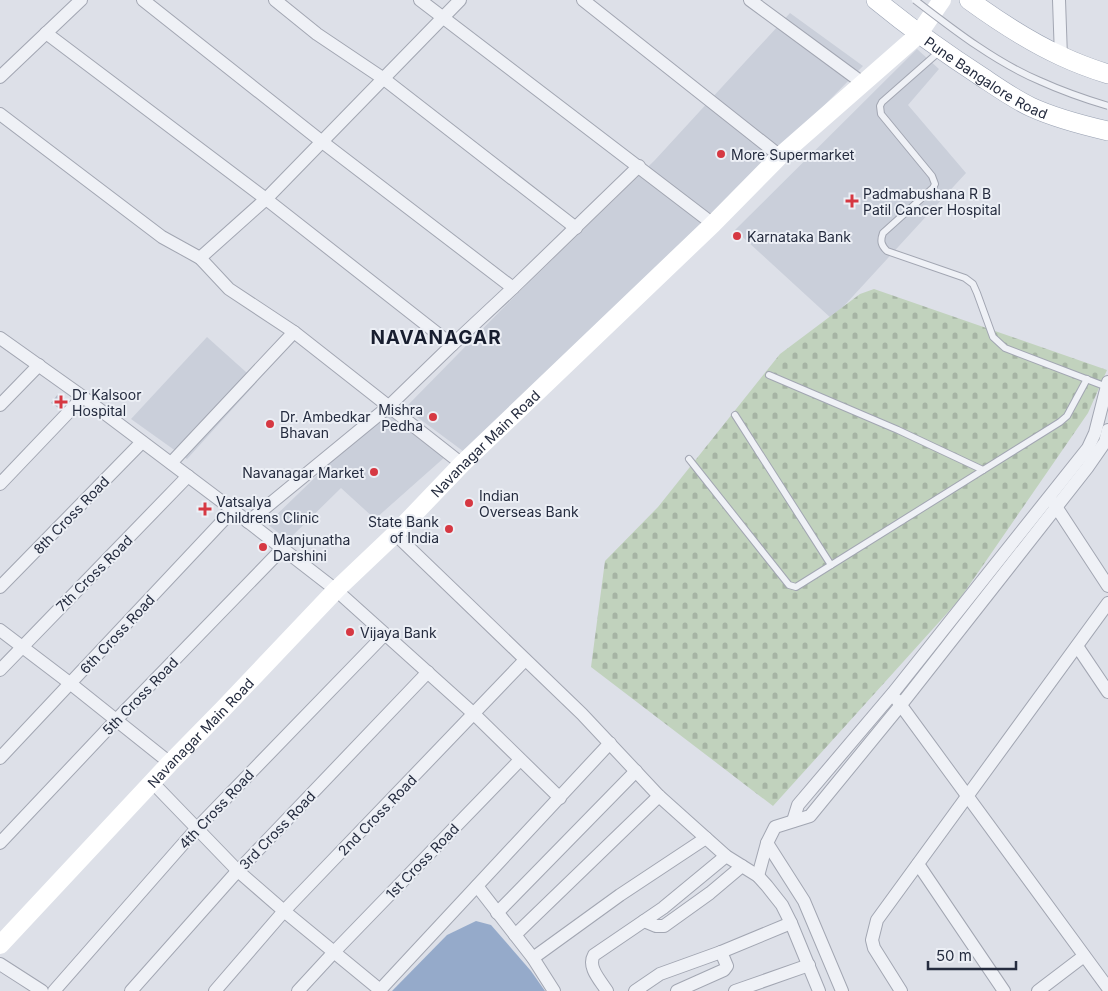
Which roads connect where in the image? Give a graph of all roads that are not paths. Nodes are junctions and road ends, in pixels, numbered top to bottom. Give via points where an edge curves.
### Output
1 (81, 0) edge
2 (143, 0) edge
3 (275, 0) edge
4 (420, 0) edge
5 (460, 0) edge
6 (583, 0) edge
7 (750, 0) edge
8 (876, 0) edge
9 (915, 0) edge
10 (942, 0) edge
11 (969, 0) edge
12 (1059, 0) edge
13 (444, 17) junction
14 (46, 33) junction
15 (918, 35) junction
16 (941, 50) junction
17 (1062, 57) junction
18 (1108, 74) edge
19 (0, 77) edge
20 (384, 79) junction
21 (864, 84) junction
22 (1108, 106) edge
23 (0, 114) edge
24 (1108, 131) edge
25 (321, 141) junction
26 (780, 156) junction
27 (639, 166) junction
28 (266, 199) junction
29 (714, 224) junction
30 (576, 228) junction
31 (200, 258) junction
32 (513, 288) junction
33 (294, 332) junction
34 (0, 338) edge
35 (452, 345) junction
36 (39, 365) junction
37 (769, 375) dead end
38 (1087, 379) junction
39 (1107, 384) edge
40 (83, 397) junction
41 (0, 405) edge
42 (388, 407) junction
43 (735, 415) dead end
44 (1104, 437) edge
45 (142, 442) junction
46 (689, 460) dead end
47 (171, 463) junction
48 (462, 464) junction
49 (983, 470) junction
50 (188, 476) junction
51 (0, 484) edge
52 (1050, 496) junction
53 (1056, 508) junction
54 (233, 510) junction
55 (248, 522) junction
56 (394, 534) junction
57 (282, 549) junction
58 (831, 565) junction
59 (1108, 586) edge
60 (0, 587) edge
61 (336, 590) junction
62 (1108, 603) edge
63 (0, 630) edge
64 (385, 634) junction
65 (1077, 646) junction
66 (22, 647) junction
67 (525, 660) junction
68 (0, 670) edge
69 (428, 672) junction
70 (71, 684) junction
71 (1108, 692) edge
72 (893, 694) junction
73 (900, 706) junction
74 (474, 714) junction
75 (117, 720) junction
76 (610, 743) junction
77 (0, 758) edge
78 (520, 760) junction
79 (170, 763) junction
80 (636, 772) junction
81 (152, 782) junction
82 (659, 796) junction
83 (967, 797) junction
84 (560, 798) junction
85 (793, 821) junction
86 (197, 828) junction
87 (706, 838) junction
88 (767, 842) junction
89 (0, 844) edge
90 (726, 856) junction
91 (918, 864) junction
92 (742, 866) junction
93 (758, 876) junction
94 (232, 877) junction
95 (477, 886) junction
96 (497, 913) junction
97 (280, 917) junction
98 (644, 920) junction
99 (791, 923) junction
100 (515, 935) junction
101 (0, 945) edge
102 (721, 952) junction
103 (330, 956) junction
104 (1084, 956) junction
105 (533, 958) junction
106 (0, 964) edge
107 (808, 965) junction
108 (1108, 986) edge
109 (379, 990) edge
110 (42, 991) edge
111 (54, 991) edge
112 (131, 991) edge
113 (215, 991) edge
114 (298, 991) edge
115 (554, 991) edge
116 (607, 991) edge
117 (635, 991) edge
118 (676, 991) edge
119 (735, 991) edge
120 (819, 991) edge
121 (842, 991) edge
122 (901, 991) edge
123 (1004, 991) edge
124 (1038, 991) edge

1 - 14 street
2 - 25 street
3 - 20 street via 317,34
4 - 13 street
5 - 13 street
6 - 26 street
7 - 21 street
8 - 15 main road, Pune Bangalore Road
9 - 22 lane, bridge via 1000,60 1038,81
10 - 15 main road, Navanagar Main Road
11 - 17 main road
12 - 17 street
13 - 20 street
13 - 27 street
14 - 19 street
14 - 28 street
15 - 16 main road, Pune Bangalore Road
15 - 21 main road, Navanagar Main Road
16 - 24 main road, Pune Bangalore Road via 1030,106
16 - 38 lane via 880,106 881,114 932,176 935,184 883,233 883,247 965,278 977,292 993,337 1005,348
17 - 18 main road
20 - 25 street
20 - 30 street
21 - 26 main road, Navanagar Main Road
23 - 31 street via 162,237
25 - 28 street
25 - 32 street
26 - 29 main road, Navanagar Main Road
27 - 29 street
27 - 30 street
28 - 31 street
28 - 35 street
29 - 48 main road, Navanagar Main Road
30 - 32 street
31 - 33 street via 229,289
32 - 35 street
33 - 42 street
33 - 47 street
34 - 36 street
35 - 42 street
36 - 40 street
36 - 41 street
37 - 49 lane
38 - 39 lane
38 - 49 lane via 1064,420
39 - 44 street
40 - 45 street
40 - 51 street
42 - 48 street
42 - 55 street
43 - 58 lane
44 - 52 street via 1088,448
44 - 53 street via 1088,468
45 - 47 street
45 - 60 street, 8th Cross Road
46 - 58 lane via 792,587
47 - 50 street
48 - 56 main road, Navanagar Main Road
49 - 58 lane
50 - 54 street
50 - 66 street, 7th Cross Road
52 - 53 street
52 - 72 street
53 - 59 street
53 - 73 street
54 - 55 street
54 - 70 street, 6th Cross Road
55 - 57 street
56 - 61 main road, Navanagar Main Road
56 - 67 street
57 - 61 street
57 - 75 street, 5th Cross Road
61 - 64 street
61 - 79 main road, Navanagar Main Road
62 - 65 street
63 - 66 street
64 - 69 street
64 - 86 street, 4th Cross Road
65 - 71 street
65 - 83 street
66 - 68 street, 7th Cross Road
66 - 70 street
67 - 74 street, 2nd Cross Road
67 - 76 street
69 - 74 street
69 - 94 street, 3rd Cross Road
70 - 75 street
70 - 77 street, 6th Cross Road
72 - 73 street
72 - 85 street via 798,805
73 - 83 street
73 - 85 street via 810,816
74 - 78 street
74 - 97 street, 2nd Cross Road
75 - 79 street
75 - 89 street, 5th Cross Road
76 - 80 street
76 - 84 street
78 - 84 street
78 - 103 street, 1st Cross Road
79 - 81 main road, Navanagar Main Road
80 - 82 street
80 - 96 street
81 - 86 street
81 - 101 main road, Navanagar Main Road
82 - 87 street
82 - 100 street
83 - 91 street
83 - 104 street
84 - 95 street
85 - 88 street via 775,827
86 - 94 street
86 - 111 street, 4th Cross Road
87 - 90 street
87 - 105 street
88 - 93 street
88 - 121 street via 804,901
90 - 92 street
90 - 98 street
91 - 122 street via 876,920 873,932 874,948
91 - 123 street
92 - 93 street
92 - 98 street via 664,926
93 - 99 street via 782,904
94 - 97 street
94 - 112 street, 3rd Cross Road
95 - 96 street
95 - 109 street
96 - 100 street
97 - 103 street
97 - 113 street, 2nd Cross Road
98 - 116 street via 594,955 592,968
99 - 102 street
99 - 107 street
100 - 105 street
102 - 117 street via 660,974
102 - 118 street via 726,966 724,970
103 - 109 street
103 - 114 street, 1st Cross Road
104 - 108 street
104 - 124 street
105 - 115 street
106 - 110 street
107 - 119 street
107 - 120 street

